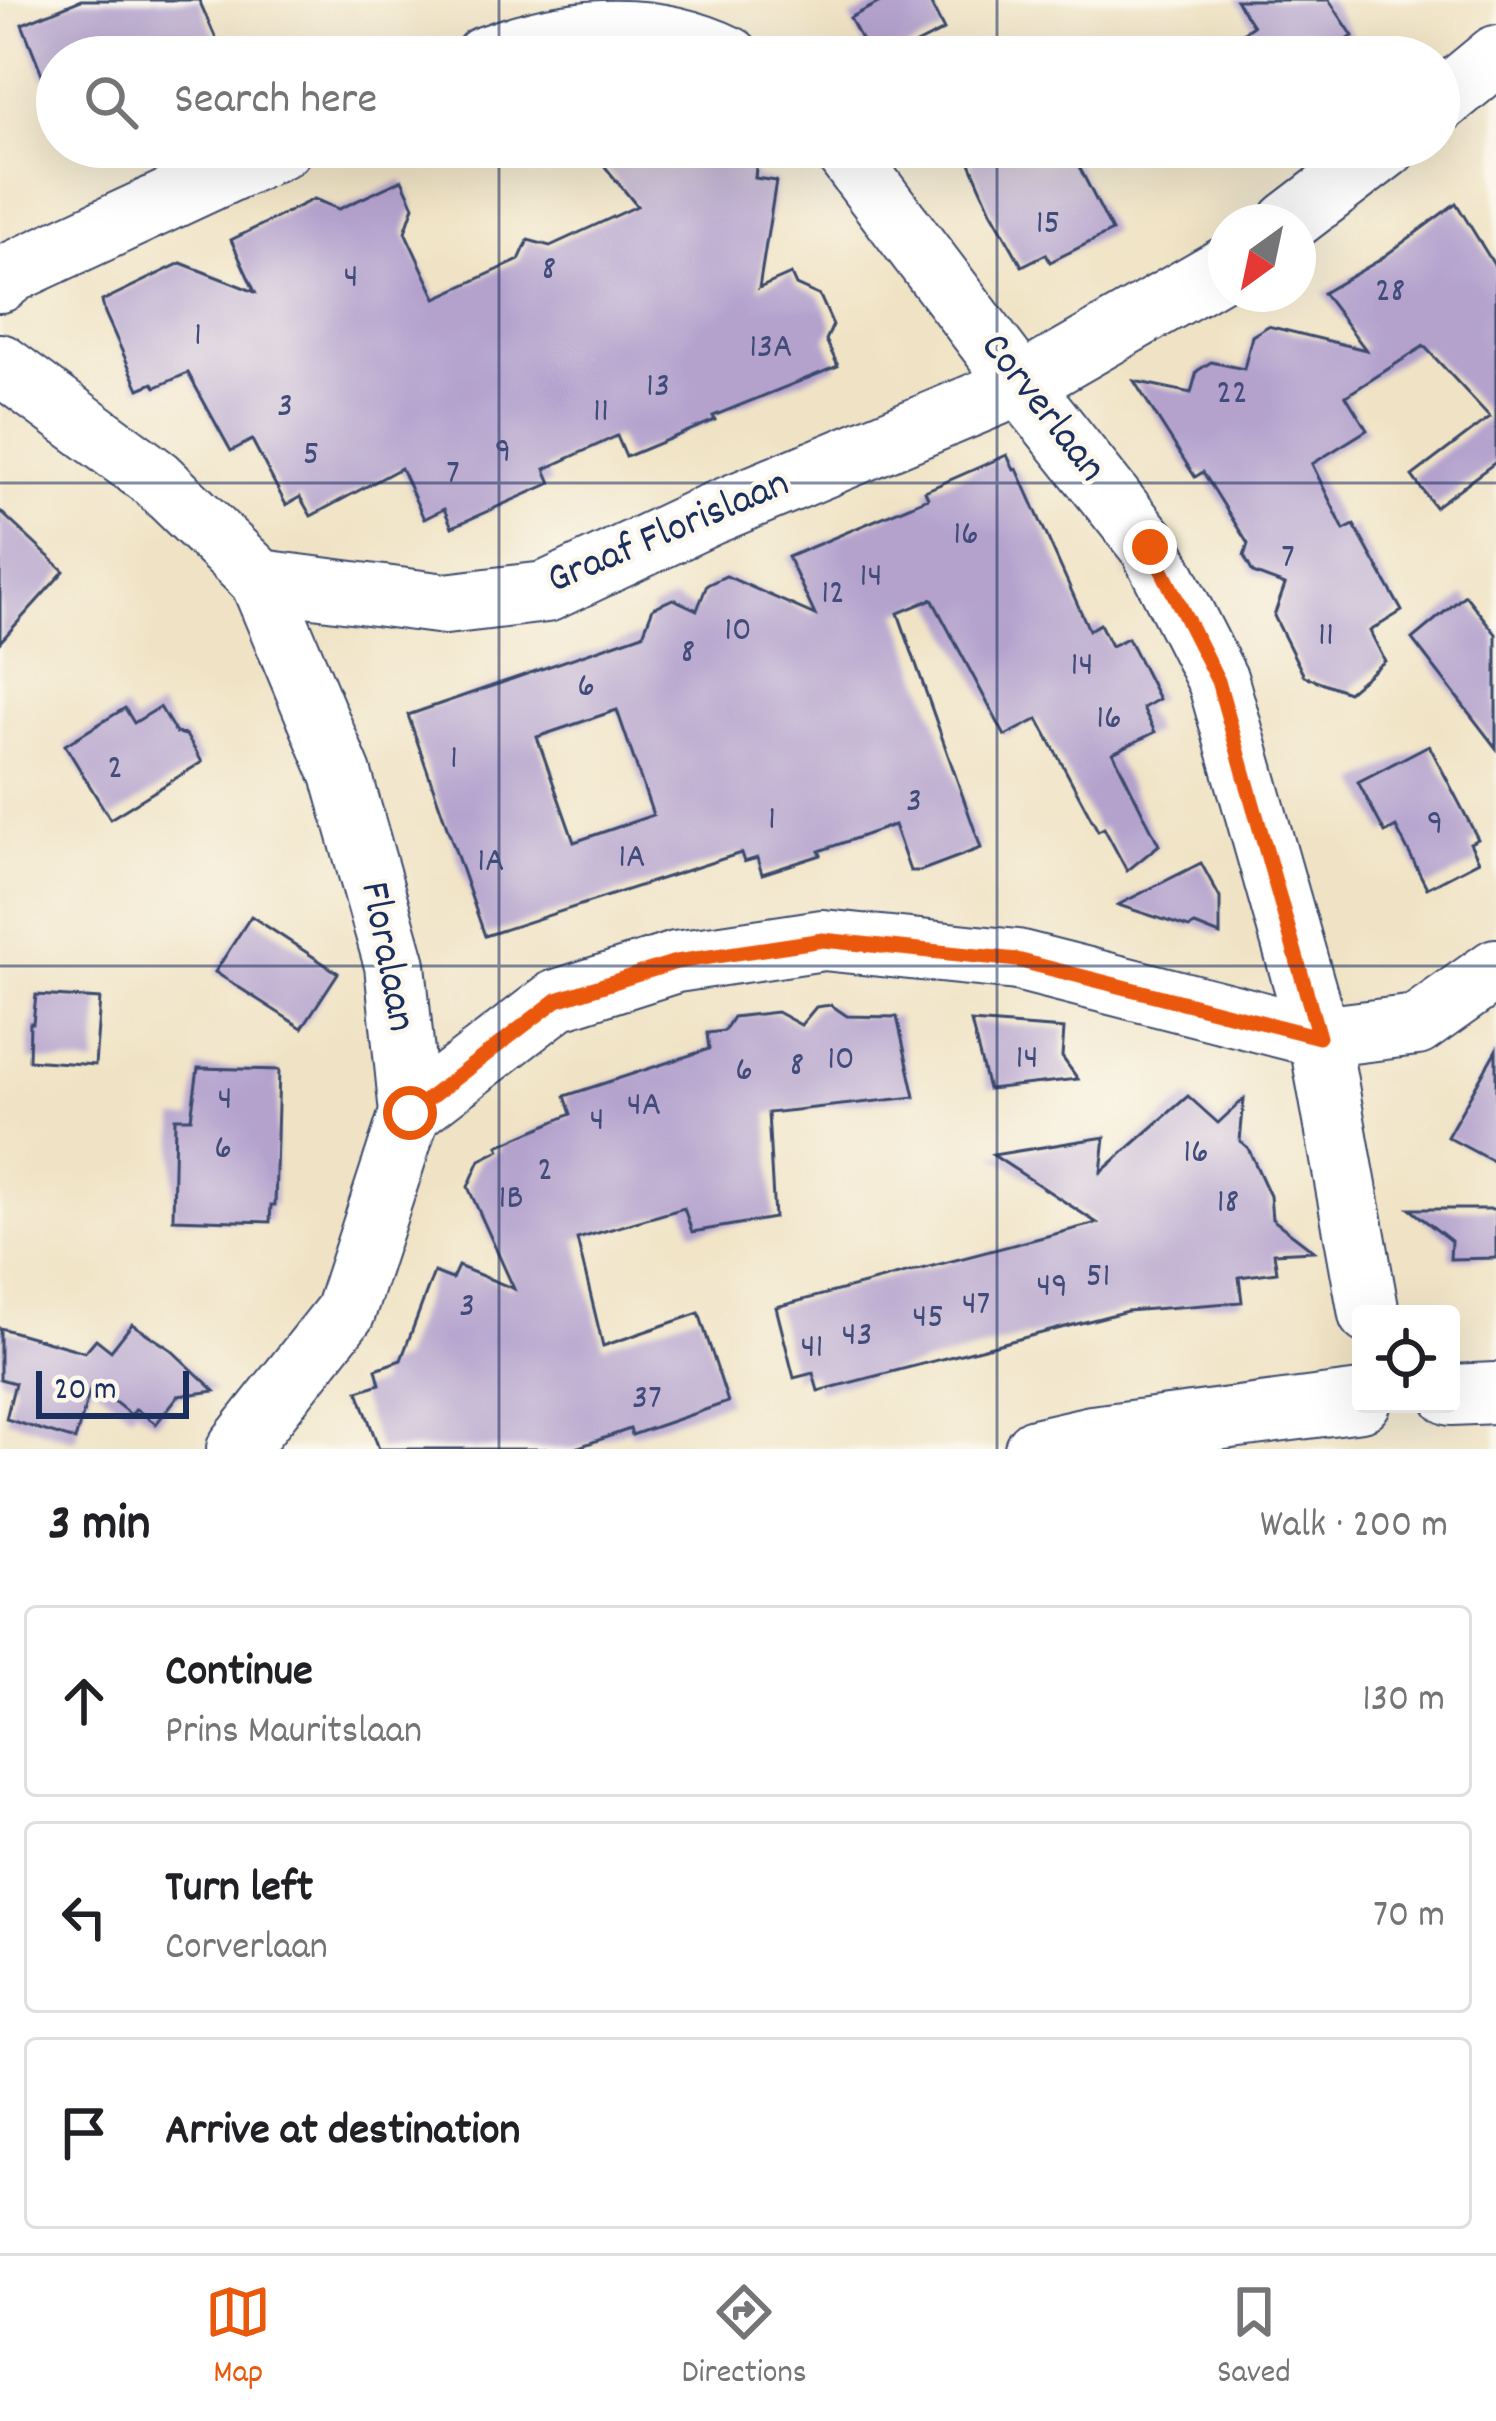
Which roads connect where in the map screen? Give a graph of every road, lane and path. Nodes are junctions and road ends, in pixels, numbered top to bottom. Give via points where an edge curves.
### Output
1 (551, 36) edge
2 (659, 36) edge
3 (1496, 56) edge
4 (1460, 86) edge
5 (237, 168) edge
6 (857, 168) edge
7 (1360, 168) edge
8 (1313, 204) edge
9 (1208, 277) edge
10 (0, 282) edge
11 (0, 364) edge
12 (1021, 386) junction
13 (260, 580) junction
14 (1496, 969) edge
15 (1319, 1037) junction
16 (410, 1113) junction
17 (1367, 1305) edge
18 (1496, 1393) edge
19 (1460, 1395) edge
20 (1352, 1404) edge
21 (1274, 1429) edge
22 (237, 1449) edge
23 (1035, 1449) edge

1 - 2 street via 619,28
3 - 4 street
5 - 10 street
6 - 12 street, Corverlaan
7 - 8 street
9 - 12 street, Graaf Florislaan
11 - 13 street via 156,479
12 - 13 street, Graaf Florislaan via 546,592 445,604
12 - 15 street, Corverlaan via 1150,547 1218,681
13 - 16 street, Floralaan via 341,774 395,965
14 - 15 street via 1417,1025
15 - 16 street via 1017,960 823,940 676,962 557,1000
15 - 17 street, Corverlaan
16 - 22 street, Floralaan via 345,1312
18 - 19 street
20 - 21 street
21 - 23 street via 1092,1436

